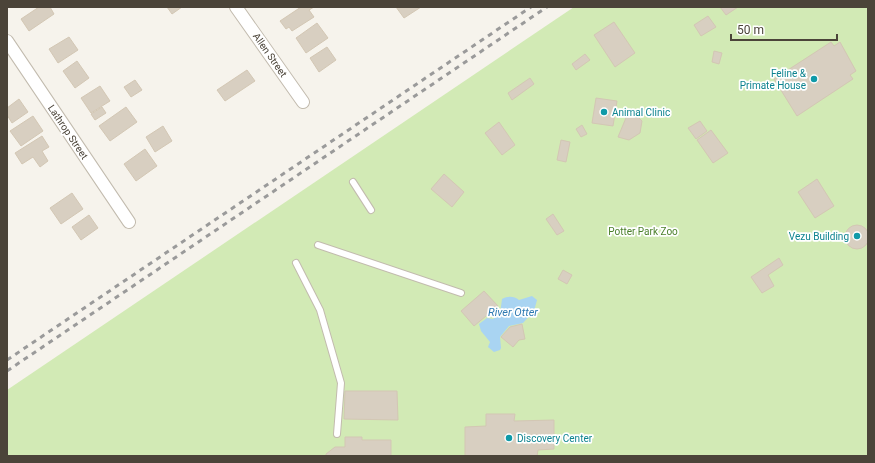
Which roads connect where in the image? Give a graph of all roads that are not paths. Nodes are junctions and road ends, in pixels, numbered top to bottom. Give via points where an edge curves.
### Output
1 (236, 7) edge
2 (7, 41) edge
3 (303, 102) dead end
4 (352, 182) dead end
5 (371, 210) dead end
6 (129, 222) dead end
7 (318, 244) dead end
8 (296, 263) dead end
9 (461, 293) dead end
10 (337, 434) dead end

1 - 3 street, Allen Street
2 - 6 street, Lathrop Street
4 - 5 lane
7 - 9 lane
8 - 10 lane via 320,310 341,383

